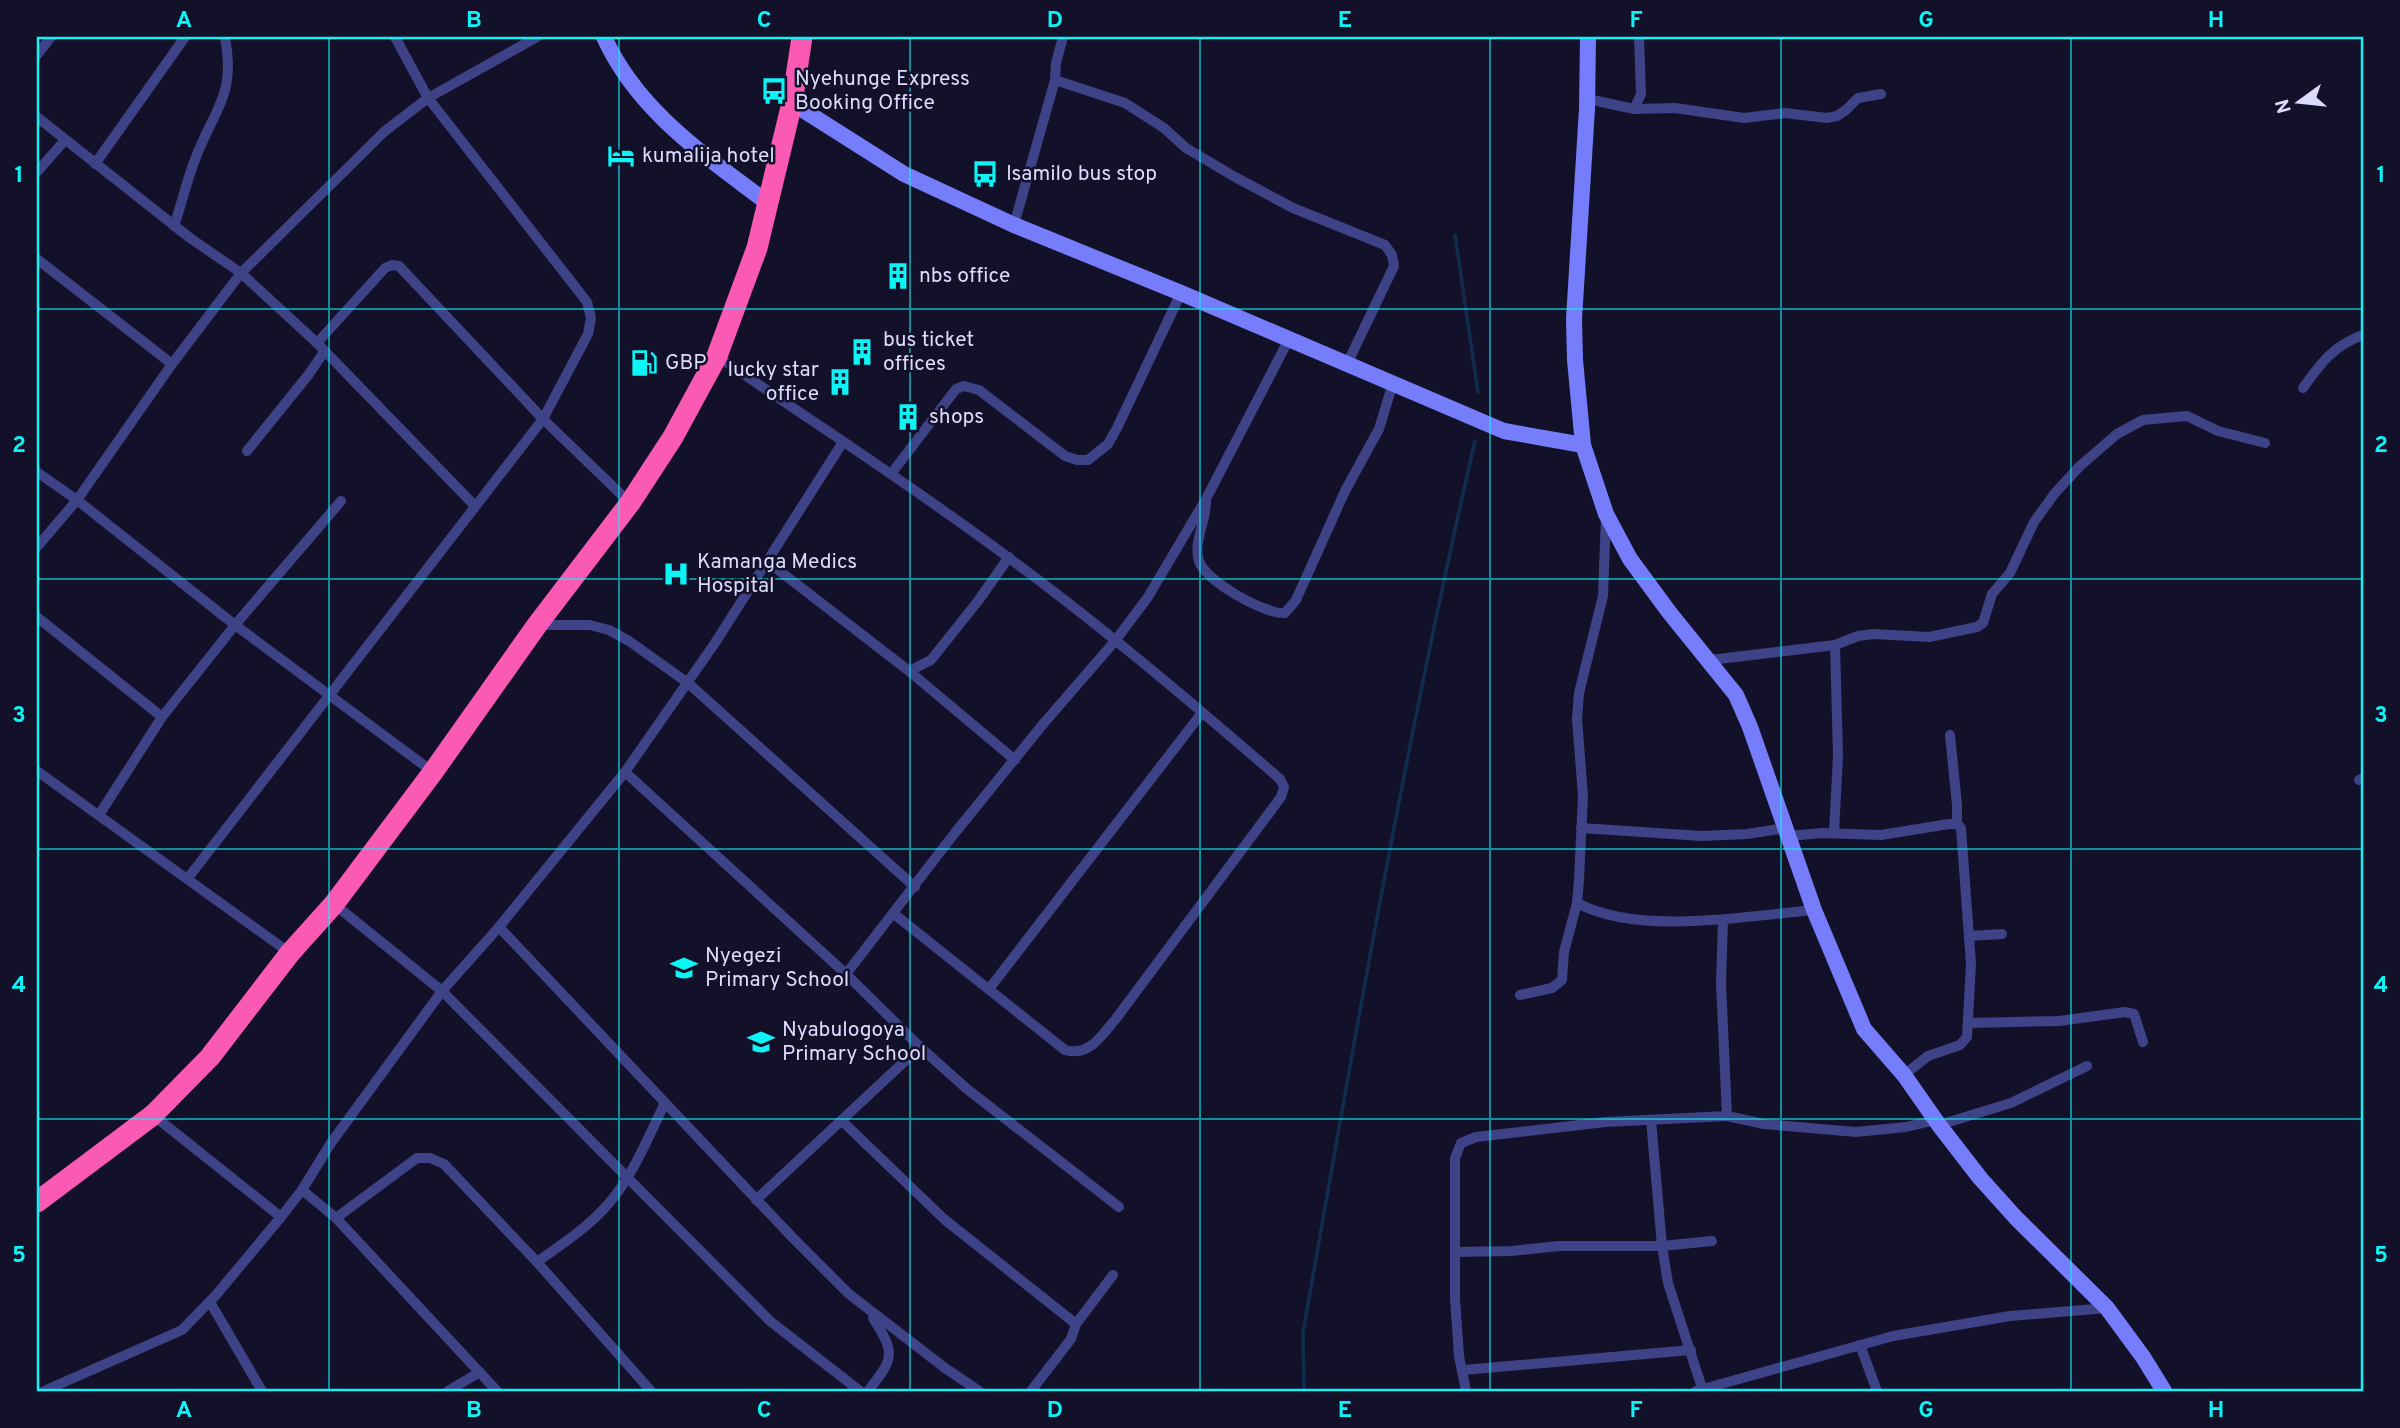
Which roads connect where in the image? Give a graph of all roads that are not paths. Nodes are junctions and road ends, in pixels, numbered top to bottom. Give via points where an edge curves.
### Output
1 (51, 37) edge
2 (185, 37) edge
3 (225, 37) edge
4 (395, 37) edge
5 (537, 37) edge
6 (604, 37) edge
7 (802, 37) edge
8 (1063, 37) edge
9 (1588, 37) edge
10 (1639, 37) edge
11 (37, 55) edge
12 (1055, 80) junction
13 (1881, 94) dead end
14 (429, 98) junction
15 (1588, 99) junction
16 (792, 103) junction
17 (1634, 109) junction
18 (37, 117) edge
19 (65, 140) junction
20 (95, 164) junction
21 (37, 172) edge
22 (769, 204) junction
23 (1014, 225) junction
24 (174, 226) junction
25 (37, 259) edge
26 (241, 273) junction
27 (1181, 293) junction
28 (2363, 335) edge
29 (1289, 339) junction
30 (320, 347) junction
31 (717, 356) junction
32 (172, 364) junction
33 (1347, 364) junction
34 (1393, 383) junction
35 (2303, 388) dead end
36 (543, 419) junction
37 (843, 442) junction
38 (2265, 443) dead end
39 (1583, 445) junction
40 (247, 451) dead end
41 (37, 472) edge
42 (891, 474) junction
43 (1206, 499) junction
44 (77, 500) junction
45 (341, 501) dead end
46 (630, 503) junction
47 (474, 505) junction
48 (1606, 514) junction
49 (37, 547) edge
50 (1009, 557) junction
51 (768, 562) junction
52 (37, 617) edge
53 (235, 625) junction
54 (537, 625) junction
55 (1115, 641) junction
56 (1835, 645) junction
57 (1710, 660) junction
58 (909, 671) junction
59 (688, 683) junction
60 (328, 696) junction
61 (1201, 713) junction
62 (162, 717) junction
63 (1950, 735) dead end
64 (1015, 761) junction
65 (37, 771) edge
66 (433, 772) junction
67 (625, 772) junction
68 (99, 815) junction
69 (1956, 824) junction
70 (1581, 828) junction
71 (1787, 832) junction
72 (1834, 833) junction
73 (188, 878) junction
74 (915, 887) junction
75 (334, 904) junction
76 (1577, 904) junction
77 (1814, 910) junction
78 (894, 914) junction
79 (1723, 920) junction
80 (499, 927) junction
81 (2002, 934) dead end
82 (1969, 936) junction
83 (290, 953) junction
84 (846, 974) junction
85 (989, 989) junction
86 (442, 991) junction
87 (1520, 995) dead end
88 (1969, 1023) junction
89 (2143, 1042) dead end
90 (920, 1047) junction
91 (2087, 1066) dead end
92 (1905, 1075) junction
93 (665, 1103) junction
94 (153, 1115) junction
95 (1727, 1116) junction
96 (1651, 1120) junction
97 (842, 1121) junction
98 (1937, 1123) junction
99 (627, 1179) junction
100 (302, 1190) junction
101 (756, 1200) junction
102 (37, 1202) edge
103 (1119, 1208) dead end
104 (281, 1217) junction
105 (336, 1218) junction
106 (1712, 1241) dead end
107 (1662, 1246) junction
108 (1455, 1252) junction
109 (537, 1262) junction
110 (1113, 1275) dead end
111 (210, 1301) junction
112 (2107, 1308) junction
113 (870, 1312) junction
114 (1076, 1324) junction
115 (1860, 1345) junction
116 (1691, 1350) junction
117 (1463, 1370) junction
118 (480, 1371) junction
119 (849, 1382) junction
120 (648, 1390) edge
121 (44, 1391) edge
122 (262, 1391) edge
123 (448, 1391) edge
124 (497, 1391) edge
125 (839, 1391) edge
126 (860, 1391) edge
127 (868, 1391) edge
128 (979, 1391) edge
129 (1031, 1391) edge
130 (1466, 1391) edge
131 (1701, 1391) edge
132 (1877, 1391) edge
133 (2164, 1391) edge

1 - 11 street
2 - 20 street
3 - 24 street via 227,86 194,160
4 - 14 street
5 - 14 street
6 - 22 street via 648,106
7 - 16 highway
8 - 12 street
9 - 15 street
10 - 17 street via 1641,94
12 - 23 street
12 - 33 street via 1125,103 1235,177 1293,208 1385,245 1394,266
13 - 17 street via 1858,98 1828,118 1785,114 1744,118 1675,108
14 - 26 street via 385,131
14 - 36 street via 587,302 588,334
15 - 17 street
15 - 39 street via 1574,319
16 - 22 highway
16 - 23 street via 904,174
18 - 19 street
19 - 20 street
19 - 21 street
20 - 24 street
22 - 31 highway
23 - 27 street
24 - 26 street
25 - 32 street
26 - 30 street
26 - 32 street
27 - 29 street
27 - 42 street via 1118,428 1108,444 1088,460 1065,456 979,390 964,386 956,389
28 - 35 street via 2324,358
29 - 33 street
29 - 43 street
30 - 36 street via 385,268 399,266
30 - 40 street via 309,374
30 - 47 street
31 - 37 street
31 - 46 highway
32 - 44 street
33 - 34 street
34 - 39 street via 1504,431
34 - 43 street via 1379,429 1345,491 1296,600 1285,613 1221,586 1199,563 1197,548
36 - 46 street
36 - 47 street
37 - 42 street
37 - 51 street
38 - 56 street via 2218,431 2187,416 2157,417 2131,426 2080,466 2055,494 2034,522 2010,573 1992,594 1980,626 1928,637 1858,636
39 - 48 street
41 - 44 street
42 - 50 street
43 - 55 street via 1148,597
44 - 49 street
44 - 53 street
45 - 53 street
46 - 54 highway
47 - 60 street
48 - 57 street via 1630,559
48 - 70 street via 1603,596 1578,693
50 - 55 street
50 - 58 street via 931,660
51 - 58 street
51 - 59 street
52 - 62 street
53 - 60 street
53 - 62 street
54 - 59 street via 590,625 609,631
54 - 66 highway
55 - 61 street
55 - 64 street
56 - 57 street
56 - 72 street via 1838,756
57 - 71 street via 1736,695
58 - 64 street
59 - 67 street
59 - 74 street
60 - 66 street
60 - 73 street
61 - 85 street
61 - 85 street via 1280,779 1283,792 1115,1020 1092,1047 1065,1050
62 - 68 street
63 - 69 street
64 - 74 street
65 - 68 street
66 - 75 highway
67 - 80 street
67 - 84 street
68 - 73 street
69 - 72 street via 1881,835
69 - 82 street via 1961,828
70 - 71 street via 1702,836
70 - 76 street
71 - 72 street
71 - 77 street
73 - 83 street
74 - 78 street
75 - 83 highway
75 - 86 street
76 - 79 street via 1611,916
76 - 87 street via 1562,980 1552,988
77 - 79 street
77 - 92 street via 1864,1029
78 - 84 street
78 - 85 street
79 - 95 street
80 - 86 street
80 - 93 street
81 - 82 street
82 - 88 street
83 - 94 highway via 210,1056
84 - 90 street
86 - 99 street
86 - 100 street
88 - 89 street via 2059,1021 2125,1013 2134,1014
88 - 92 street via 1965,1042 1928,1056
90 - 97 street
90 - 103 street
91 - 98 street via 2011,1103
92 - 98 street
93 - 99 street
93 - 101 street
94 - 102 highway
94 - 104 street
95 - 96 street
95 - 98 street via 1856,1132
96 - 107 street
96 - 108 street via 1476,1137 1461,1143 1455,1158
97 - 101 street
97 - 114 street via 944,1219
98 - 112 street via 2016,1218
99 - 109 street via 608,1205
99 - 119 street via 770,1321
100 - 104 street
100 - 105 street
101 - 113 street
104 - 111 street
105 - 109 street via 418,1158 430,1158 444,1164
105 - 118 street
106 - 107 street
107 - 108 street
107 - 116 street via 1668,1283
108 - 117 street via 1457,1342
109 - 120 street
110 - 114 street
111 - 121 street via 181,1330
111 - 122 street
112 - 115 street via 2010,1315
112 - 133 street
113 - 127 street via 887,1340 890,1356
113 - 128 street
114 - 129 street via 1071,1339
115 - 131 street
115 - 132 street
116 - 117 street
116 - 131 street
117 - 130 street
118 - 123 street
118 - 124 street
119 - 125 street
119 - 126 street

